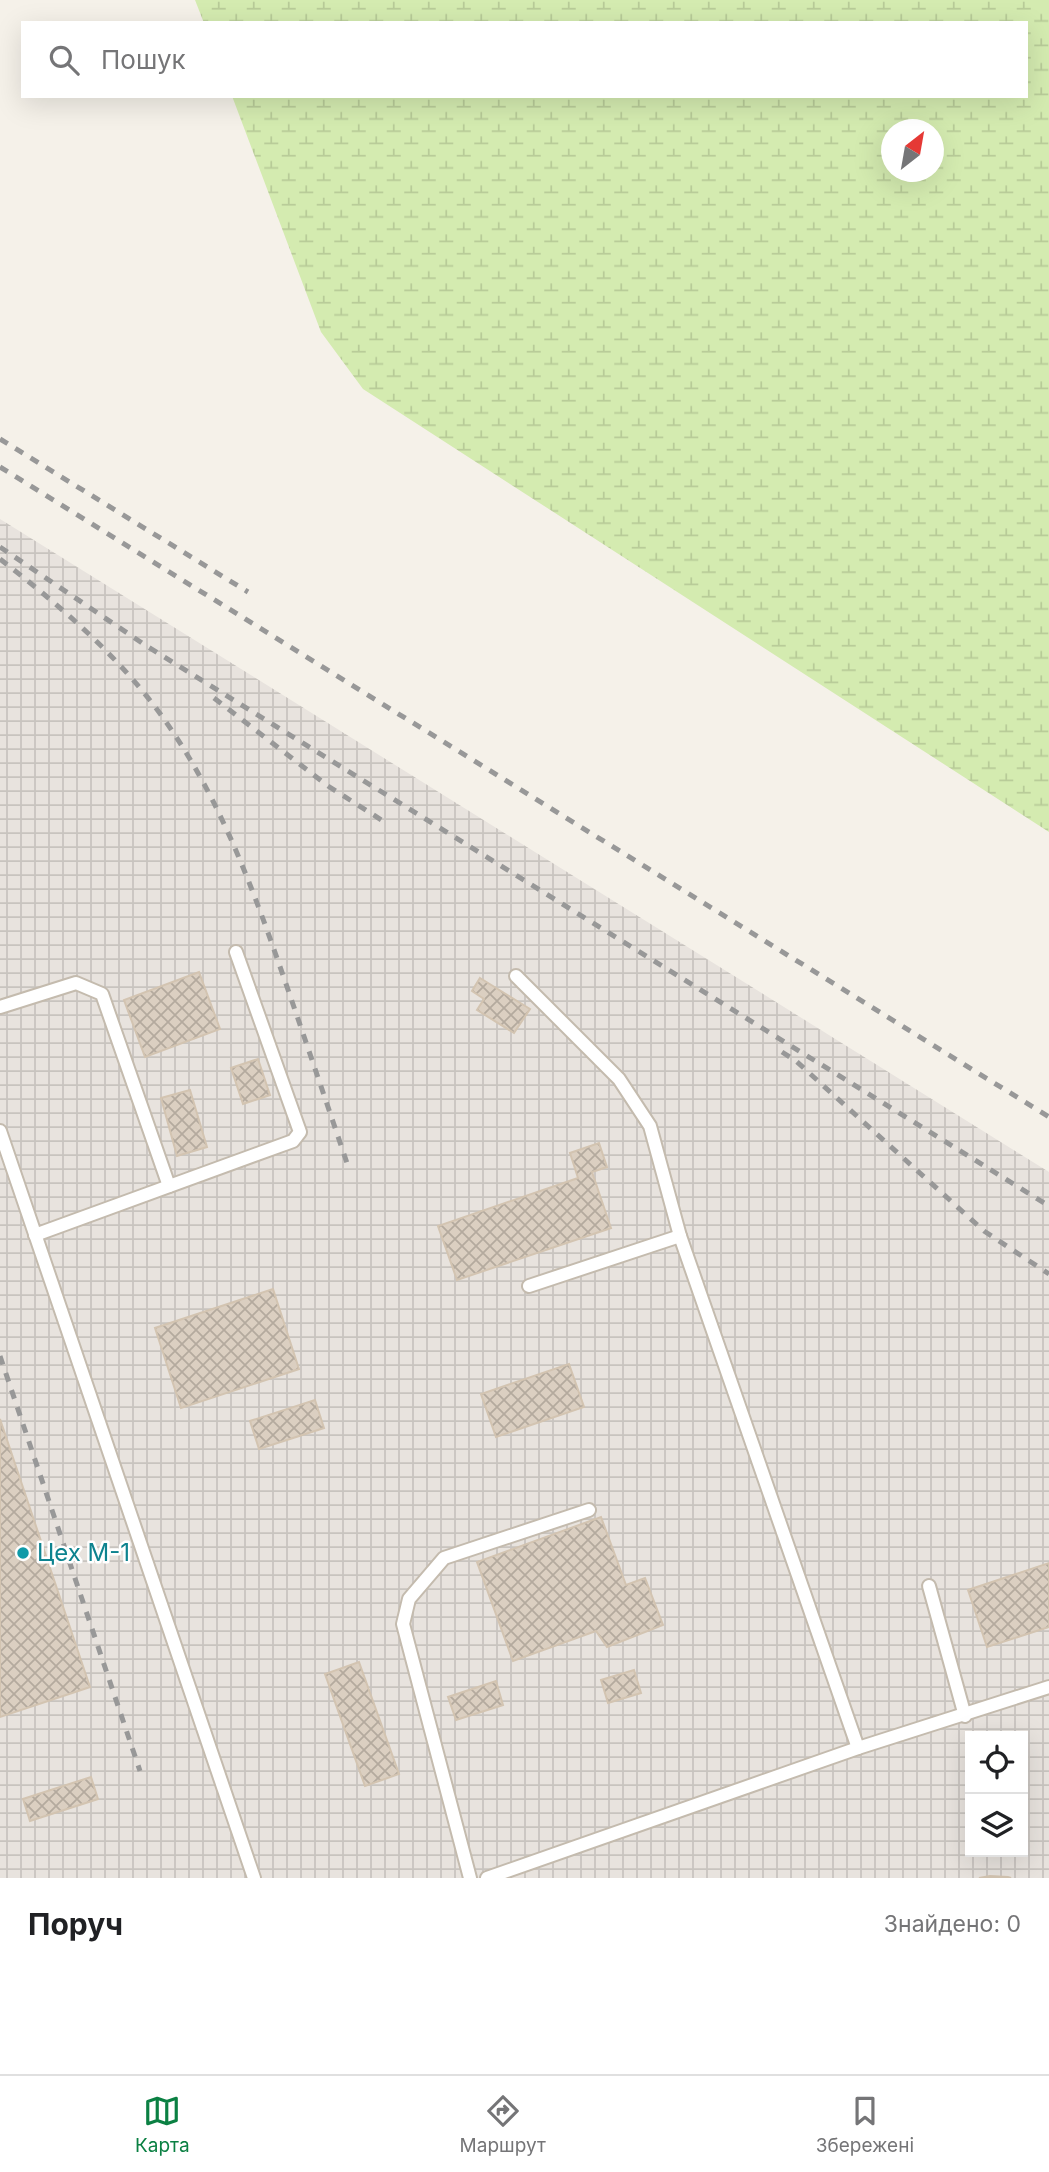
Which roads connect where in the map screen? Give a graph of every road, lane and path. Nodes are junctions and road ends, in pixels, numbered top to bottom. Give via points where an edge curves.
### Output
1 (236, 952) dead end
2 (516, 976) dead end
3 (0, 1007) edge
4 (0, 1131) edge
5 (169, 1186) junction
6 (35, 1235) junction
7 (680, 1236) junction
8 (529, 1286) dead end
9 (589, 1510) dead end
10 (929, 1586) dead end
11 (1049, 1687) edge
12 (965, 1716) junction
13 (858, 1748) junction
14 (254, 1878) edge
15 (470, 1878) edge
16 (487, 1878) edge

1 - 5 lane via 300,1132 293,1141
2 - 7 lane via 619,1079 650,1126
3 - 5 lane via 76,983 102,993
4 - 6 lane
5 - 6 lane
6 - 14 lane
7 - 8 lane
7 - 13 lane
9 - 15 lane via 444,1558 409,1599 403,1624
10 - 12 lane
11 - 12 lane
12 - 13 lane
13 - 16 lane

